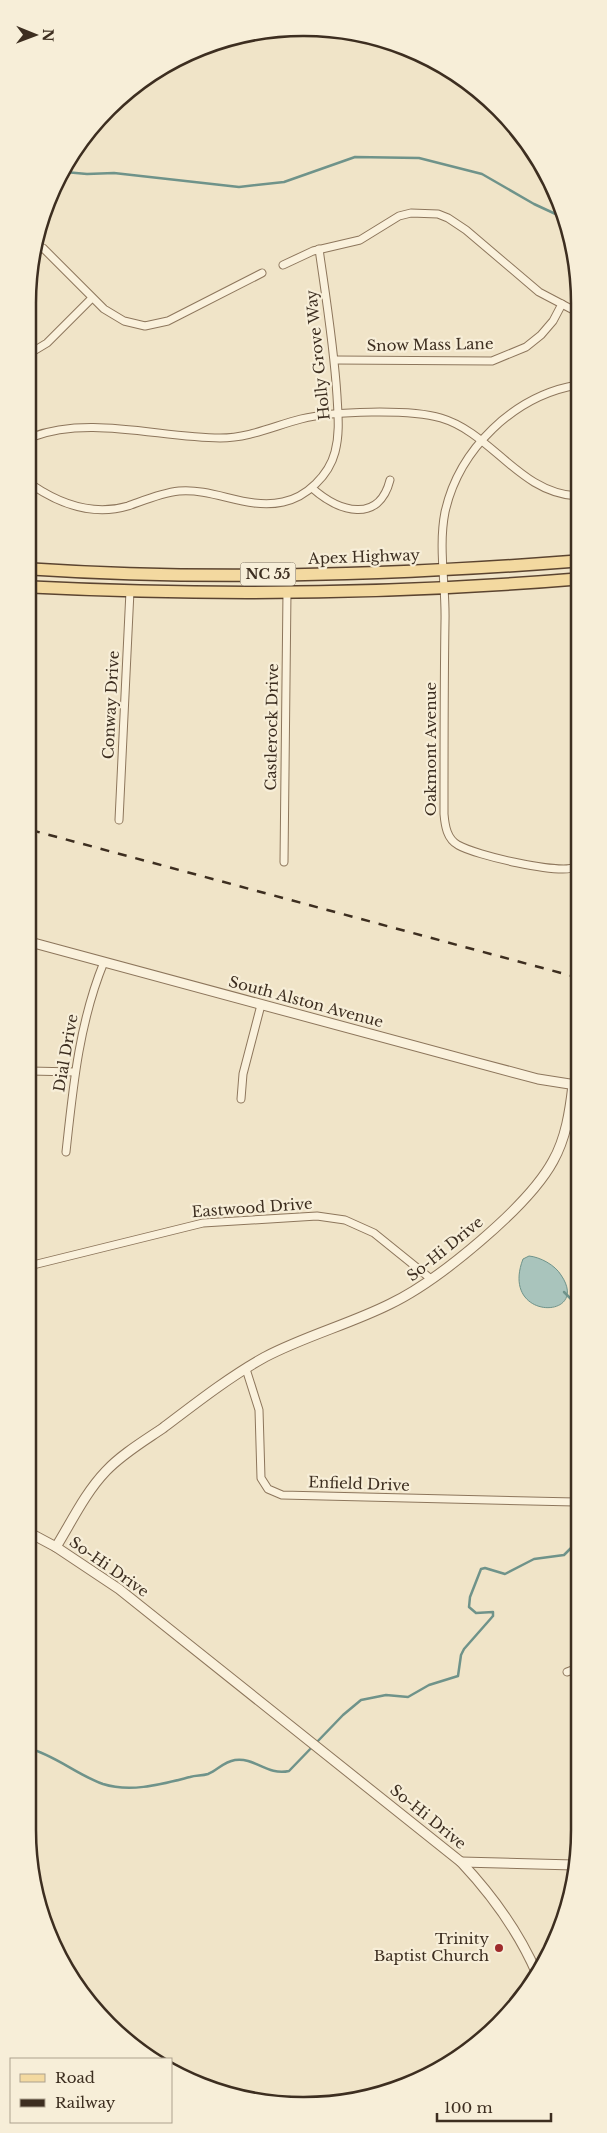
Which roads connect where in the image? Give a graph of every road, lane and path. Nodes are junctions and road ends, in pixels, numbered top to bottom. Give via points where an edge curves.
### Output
1 (42, 248) edge
2 (319, 249) junction
3 (283, 265) dead end
4 (262, 273) dead end
5 (92, 298) junction
6 (562, 304) junction
7 (571, 309) edge
8 (36, 350) edge
9 (335, 360) junction
10 (571, 386) edge
11 (338, 413) junction
12 (36, 436) edge
13 (480, 441) junction
14 (390, 480) dead end
15 (36, 487) edge
16 (312, 488) junction
17 (571, 495) edge
18 (571, 561) edge
19 (36, 569) edge
20 (444, 570) junction
21 (571, 579) edge
22 (445, 586) junction
23 (36, 587) edge
24 (130, 591) junction
25 (287, 592) junction
26 (120, 820) dead end
27 (284, 862) dead end
28 (571, 868) edge
29 (36, 944) edge
30 (104, 962) junction
31 (261, 1005) junction
32 (36, 1071) edge
33 (75, 1072) junction
34 (571, 1084) edge
35 (241, 1099) dead end
36 (571, 1100) edge
37 (66, 1152) dead end
38 (36, 1264) edge
39 (432, 1280) junction
40 (246, 1369) junction
41 (571, 1502) edge
42 (36, 1536) edge
43 (56, 1547) junction
44 (571, 1670) edge
45 (567, 1672) dead end
46 (461, 1862) junction
47 (568, 1864) edge
48 (533, 1966) edge

1 - 5 street
2 - 3 street
2 - 6 street via 360,240 399,216 418,212 438,214 466,230 539,292
2 - 9 street, Holly Grove Way
4 - 5 street via 168,321 144,326 124,321
5 - 8 street via 47,343
6 - 7 street
6 - 9 street, Snow Mass Lane via 541,335 526,347 492,361
9 - 11 street, Holly Grove Way
10 - 13 street via 524,405
11 - 12 street via 222,438 78,428
11 - 13 street via 422,414 450,421
11 - 16 street, Holly Grove Way via 335,454
13 - 17 street via 534,482
13 - 20 street, Oakmont Avenue via 454,485 445,513
14 - 16 street via 387,493 380,502 353,510 332,504
15 - 16 street, Holly Grove Way via 60,501 95,509 126,506 156,496 187,491 216,494 251,504 268,504 286,502
18 - 20 main road, Apex Highway / NC 55
19 - 20 main road, Apex Highway / NC 55 via 178,574
20 - 22 street, Oakmont Avenue
21 - 22 main road, NC 55
22 - 25 main road, NC 55
22 - 28 street, Oakmont Avenue via 444,814 447,833 458,845 537,867
23 - 24 main road, NC 55
24 - 25 main road, NC 55
24 - 26 street, Conway Drive
25 - 27 street, Castlerock Drive
29 - 30 street, South Alston Avenue
30 - 31 street, South Alston Avenue
30 - 33 street, Dial Drive via 86,1016
31 - 34 street, South Alston Avenue
31 - 35 street via 243,1074
32 - 33 street
33 - 37 street, Dial Drive
36 - 39 street, So-Hi Drive via 565,1131 544,1176 510,1213
38 - 39 street, Eastwood Drive via 203,1223 317,1216 345,1220 374,1233
39 - 40 street, So-Hi Drive via 388,1306 294,1344
40 - 41 street, Enfield Drive via 259,1410 261,1478 274,1493
40 - 43 street, So-Hi Drive via 107,1471 88,1494
42 - 43 street
43 - 46 street, So-Hi Drive via 162,1622
44 - 45 street
46 - 47 street
46 - 48 street, So-Hi Drive via 482,1884 524,1944

